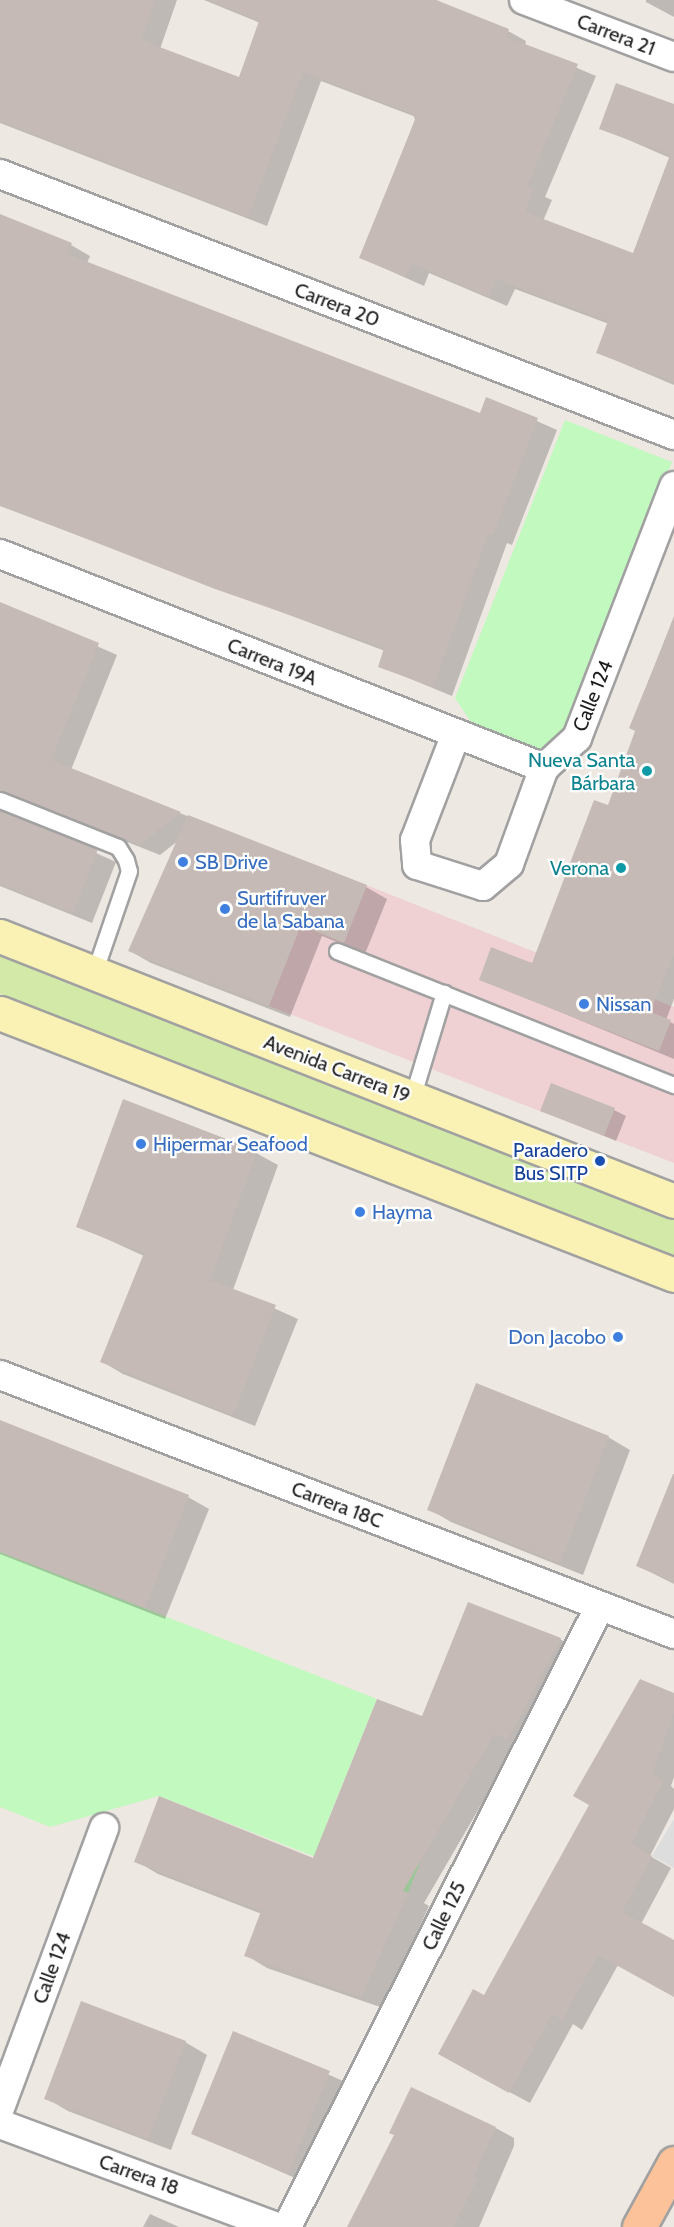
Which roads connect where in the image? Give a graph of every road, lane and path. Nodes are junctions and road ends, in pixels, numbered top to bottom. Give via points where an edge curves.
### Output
1 (524, 0) edge
2 (674, 57) edge
3 (0, 174) edge
4 (674, 435) edge
5 (674, 486) edge
6 (0, 554) edge
7 (456, 734) junction
8 (544, 768) junction
9 (0, 800) edge
10 (0, 936) edge
11 (337, 951) dead end
12 (94, 973) junction
13 (444, 993) junction
14 (0, 1013) edge
15 (674, 1085) edge
16 (412, 1098) junction
17 (674, 1201) edge
18 (674, 1275) edge
19 (0, 1375) edge
20 (600, 1606) junction
21 (674, 1634) edge
22 (104, 1828) dead end
23 (0, 2108) edge
24 (0, 2124) edge
25 (674, 2163) edge
26 (674, 2198) edge
27 (642, 2221) edge
28 (277, 2227) edge
29 (287, 2227) edge

1 - 2 street, Carrera 21
3 - 4 street, Carrera 20
5 - 8 street, Calle 124 via 577,738
6 - 7 street, Carrera 19A
7 - 8 street, Carrera 19A
7 - 8 street, Calle 124 via 415,840 417,865 483,886 509,864
9 - 12 lane via 118,847 126,860 129,871
10 - 12 main road, Avenida Carrera 19
11 - 13 lane
12 - 16 main road, Avenida Carrera 19
13 - 15 lane
13 - 16 lane
14 - 18 main road
16 - 17 main road, Avenida Carrera 19
19 - 20 street, Carrera 18C
20 - 21 street, Carrera 18C
20 - 29 street, Calle 125
22 - 23 street, Calle 124
24 - 28 street, Carrera 18
25 - 27 main road
26 - 27 main road

